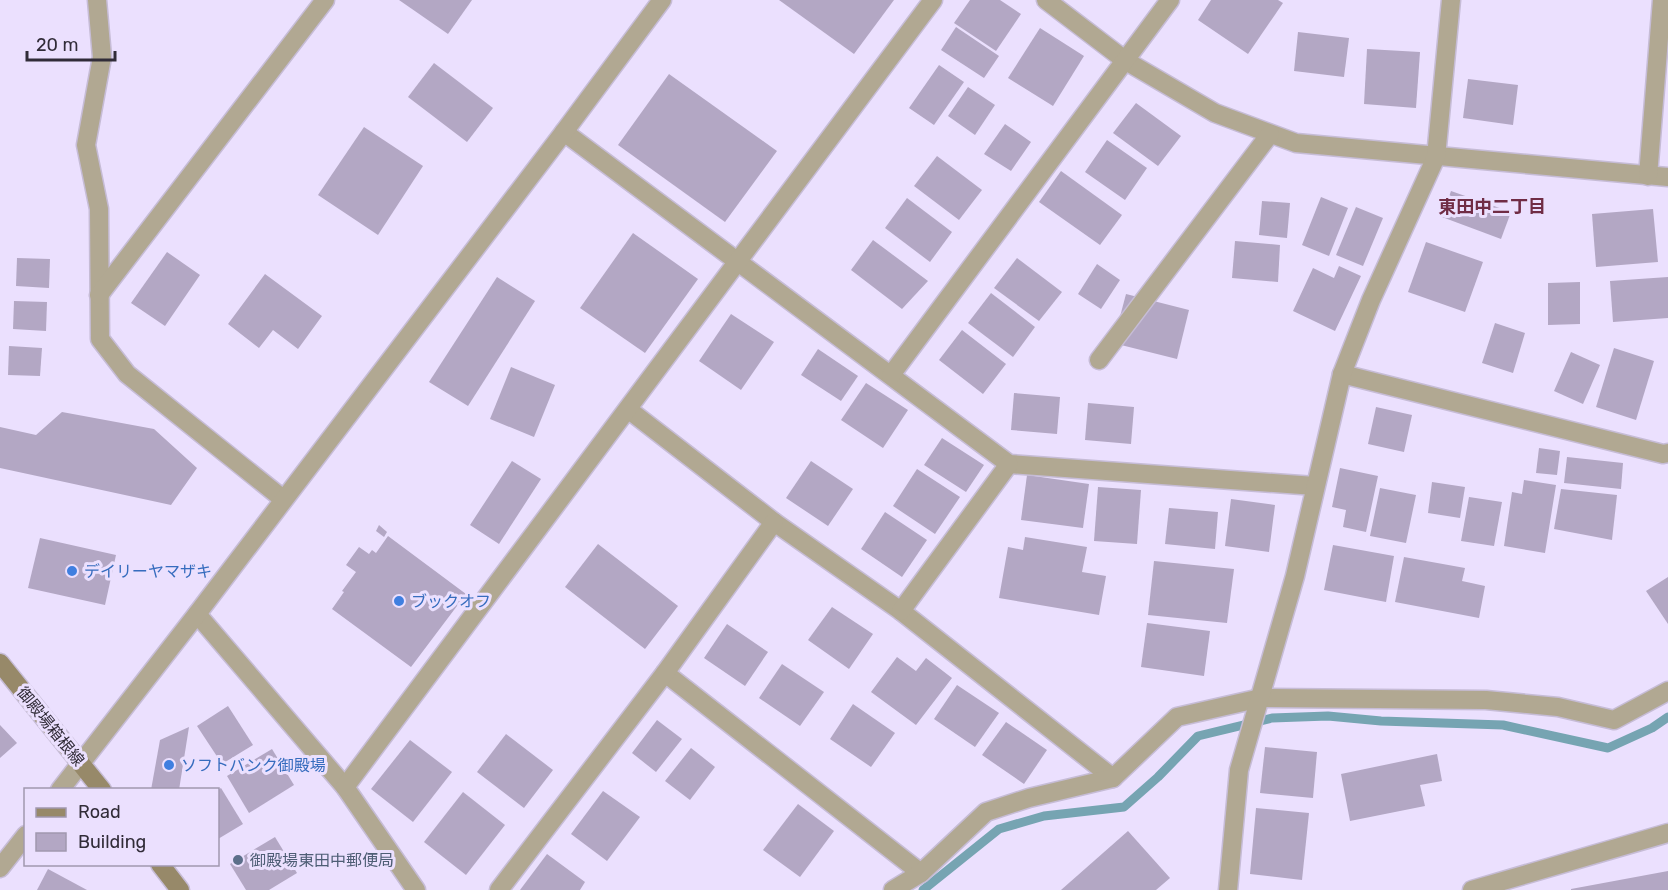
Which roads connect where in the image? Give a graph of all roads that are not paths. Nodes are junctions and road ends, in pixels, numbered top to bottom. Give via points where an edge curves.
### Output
1 (97, 0) edge
2 (325, 0) edge
3 (662, 0) edge
4 (933, 0) edge
5 (1046, 0) edge
6 (1170, 0) edge
7 (1450, 0) edge
8 (1662, 0) edge
9 (1126, 61) junction
10 (564, 132) junction
11 (1270, 134) junction
12 (1436, 157) junction
13 (1648, 176) junction
14 (1668, 177) edge
15 (738, 261) junction
16 (99, 295) junction
17 (1099, 360) dead end
18 (1342, 374) junction
19 (891, 375) junction
20 (629, 410) junction
21 (1668, 453) edge
22 (1009, 464) junction
23 (1315, 486) junction
24 (283, 499) junction
25 (774, 522) junction
26 (901, 612) junction
27 (197, 614) junction
28 (0, 663) edge
29 (665, 673) junction
30 (1668, 691) edge
31 (1259, 704) junction
32 (81, 762) junction
33 (1113, 778) junction
34 (345, 787) junction
35 (61, 788) edge
36 (101, 788) edge
37 (1668, 833) edge
38 (24, 838) edge
39 (162, 866) edge
40 (0, 868) edge
41 (921, 873) junction
42 (180, 890) edge
43 (416, 890) edge
44 (499, 890) edge
45 (893, 890) edge
46 (1228, 890) edge
47 (1472, 890) edge

1 - 16 street via 102,57 86,145 99,209
2 - 16 street
3 - 10 street
4 - 15 street
5 - 9 street
6 - 9 street
7 - 12 street
8 - 13 street
9 - 11 street via 1215,112
9 - 19 street
10 - 15 street
10 - 24 street
11 - 12 street via 1296,143
11 - 17 street
12 - 13 street
12 - 18 street
13 - 14 street
15 - 19 street
15 - 20 street
16 - 24 street via 100,339 127,374
18 - 21 street
18 - 23 street
19 - 22 street
20 - 25 street
20 - 34 street
22 - 23 street
22 - 26 street
23 - 31 street via 1295,576
24 - 27 street
25 - 26 street
25 - 29 street
26 - 33 street
27 - 32 street
27 - 34 street
28 - 32 main road, 御殿場箱根線
29 - 41 street
29 - 44 street
30 - 31 street via 1614,720 1558,707 1486,700
31 - 33 street via 1177,717
31 - 46 street via 1239,770
32 - 35 street
32 - 36 main road, 御殿場箱根線
33 - 41 street via 986,812
34 - 43 street
37 - 47 street
38 - 40 street
39 - 42 main road
41 - 45 street

